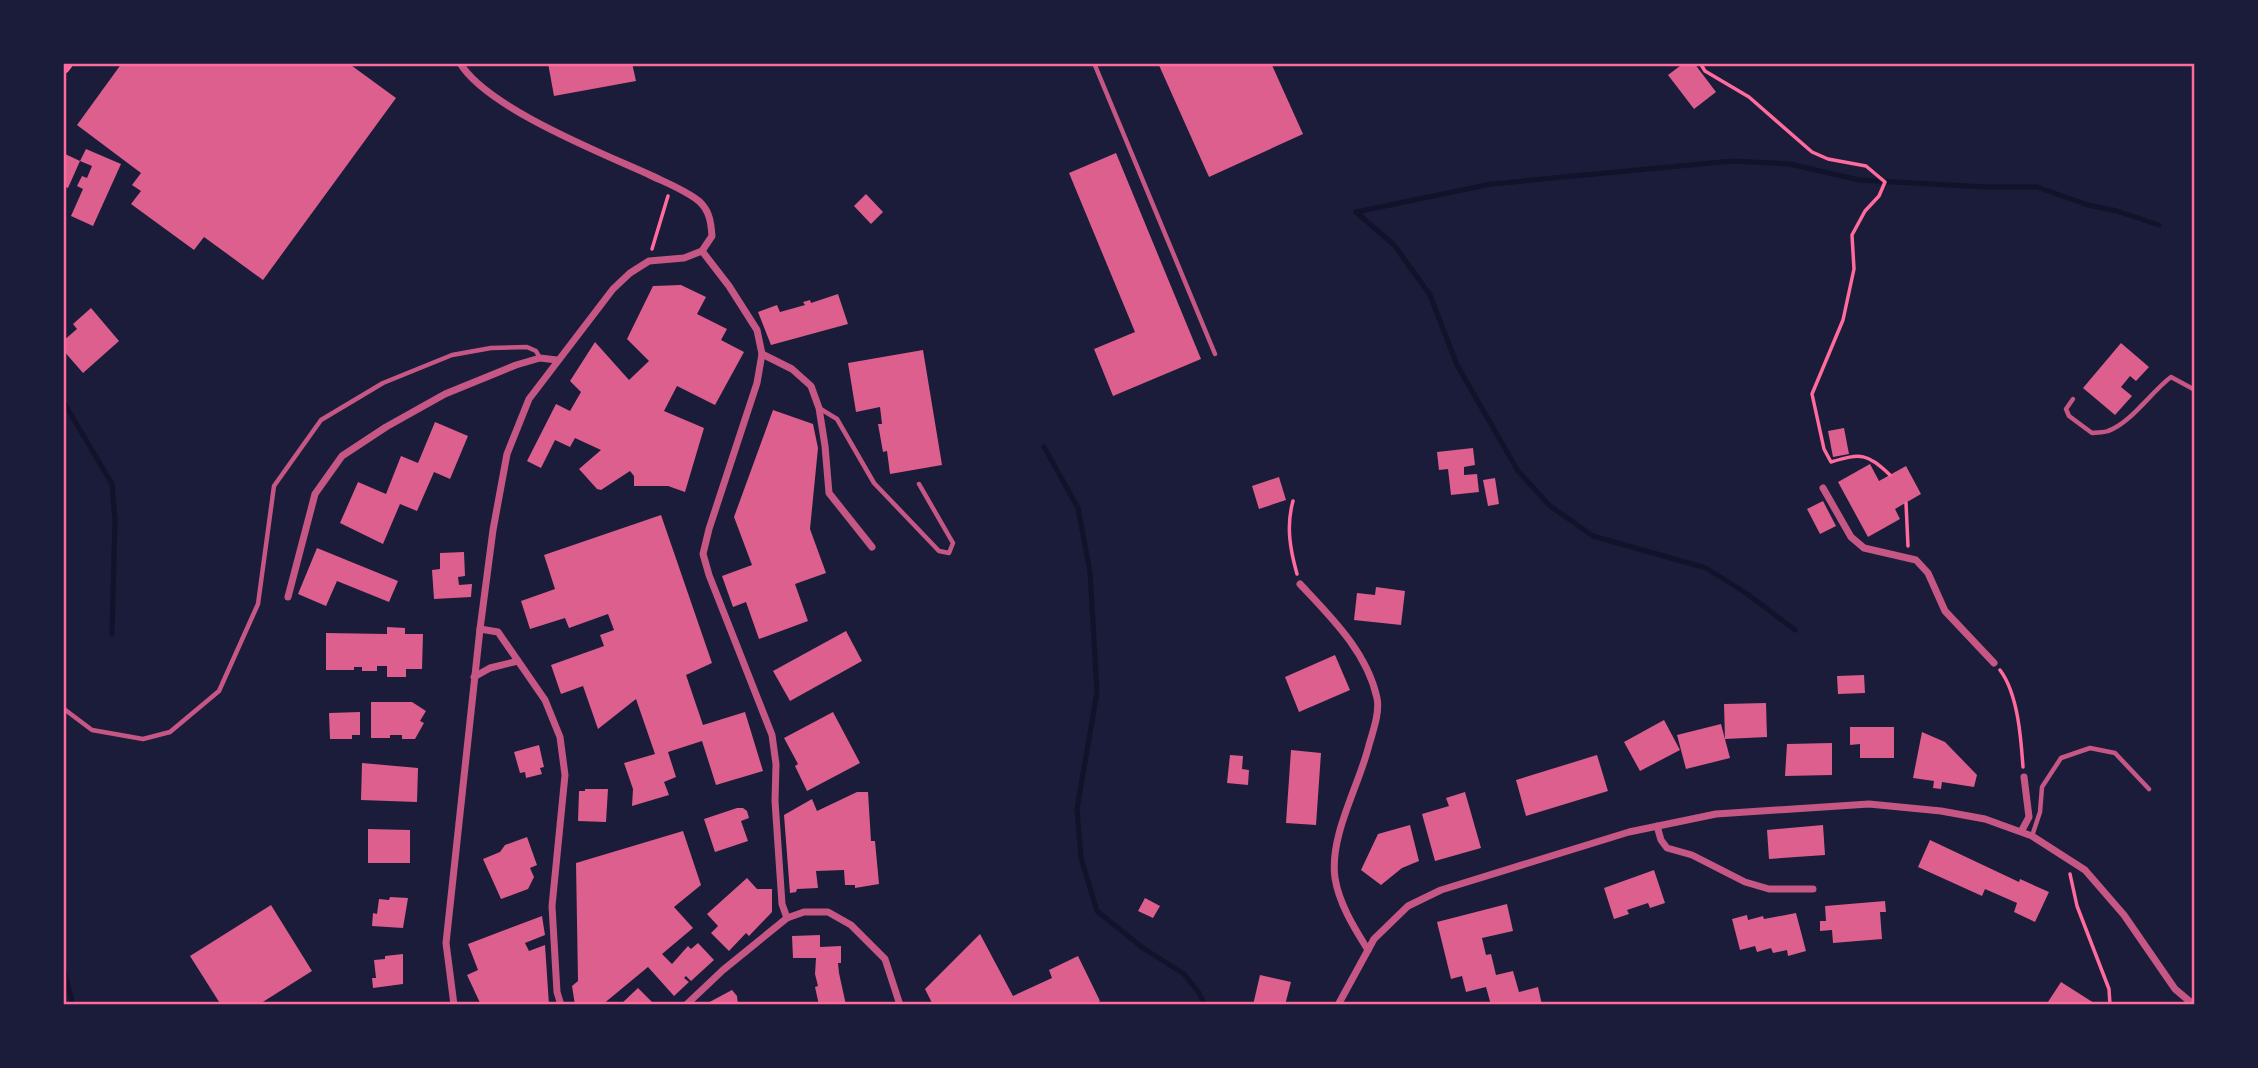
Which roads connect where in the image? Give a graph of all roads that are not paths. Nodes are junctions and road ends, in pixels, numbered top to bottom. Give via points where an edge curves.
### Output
1 (460, 63) edge
2 (1094, 63) edge
3 (702, 251) junction
4 (762, 354) junction
5 (1215, 354) dead end
6 (540, 358) junction
7 (558, 360) junction
8 (2195, 390) edge
9 (2073, 399) dead end
10 (819, 408) junction
11 (919, 484) dead end
12 (1823, 488) dead end
13 (872, 547) dead end
14 (1300, 584) road end
15 (288, 597) dead end
16 (480, 629) junction
17 (518, 661) junction
18 (1994, 663) road end
19 (474, 677) junction
20 (63, 704) edge
21 (2024, 777) road end
22 (2149, 789) dead end
23 (1657, 826) junction
24 (2022, 830) junction
25 (2032, 836) junction
26 (1813, 889) dead end
27 (787, 918) junction
28 (1368, 950) junction
29 (454, 1005) edge
30 (561, 1005) edge
31 (686, 1005) edge
32 (900, 1005) edge
33 (1338, 1005) edge
34 (2194, 1005) edge

1 - 3 street via 492,96 699,201 709,214 712,236
2 - 5 lane
3 - 4 street via 757,330
3 - 7 street via 684,258 649,261 630,273
4 - 10 street via 792,369 811,386
4 - 27 street via 703,555 772,734 782,904
6 - 7 street
6 - 15 street via 445,394 342,456 316,494
6 - 20 lane via 527,347 452,355 383,383 321,420 274,486 258,604 219,691 170,732 143,739 92,730
7 - 16 street via 529,399 507,454
8 - 9 lane via 2171,377 2131,416 2109,431 2092,433 2069,416 2066,409
10 - 11 lane via 837,419 874,483 939,551 949,553 953,543
10 - 13 street via 830,493
12 - 18 street via 1851,537 1864,548 1916,560 1928,573 1945,611
14 - 28 street via 1345,633 1378,700 1366,759 1336,844 1335,879 1351,924
16 - 17 street via 498,632
16 - 19 street
17 - 19 street
17 - 30 street via 545,700 560,737 565,775 552,906
19 - 29 street via 446,943
21 - 24 street via 2029,817
22 - 25 lane via 2115,753 2091,748 2061,758 2042,787
23 - 24 street via 1716,814 1868,804 1941,811
23 - 26 street via 1667,848 1692,855 1745,882 1769,889
23 - 28 street via 1441,890 1408,906
24 - 25 street
25 - 34 street via 2085,870 2124,915 2175,989
27 - 31 street
27 - 32 street via 828,912 851,925 885,959
28 - 33 street

